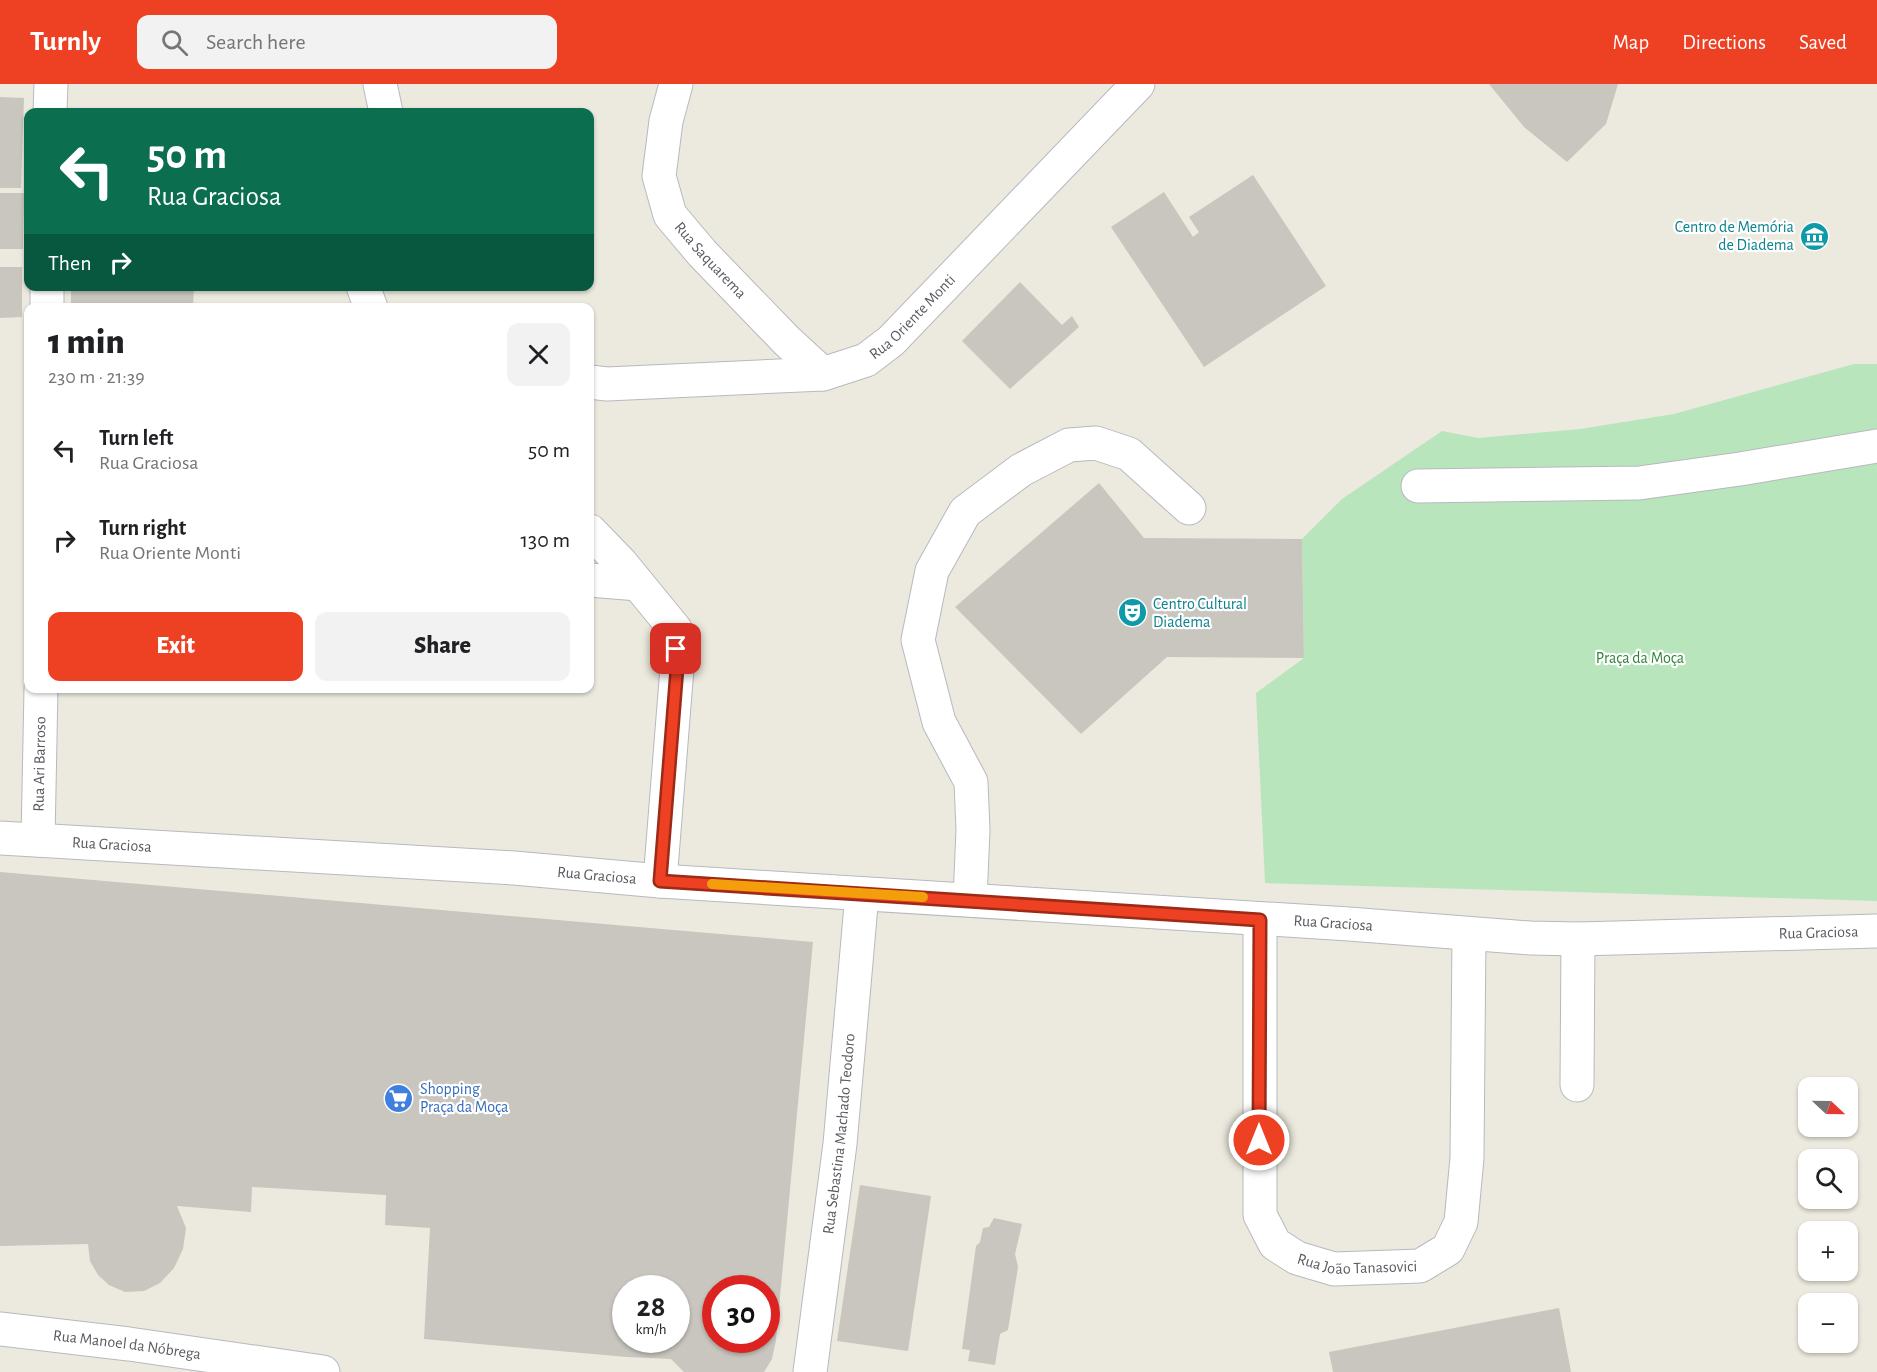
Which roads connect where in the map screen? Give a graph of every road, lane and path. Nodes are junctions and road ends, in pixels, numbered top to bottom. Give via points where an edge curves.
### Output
1 (51, 84) edge
2 (380, 84) edge
3 (676, 84) edge
4 (1138, 84) edge
5 (50, 108) edge
6 (385, 108) edge
7 (823, 374) junction
8 (596, 386) edge
9 (1877, 446) edge
10 (1418, 486) dead end
11 (1189, 508) dead end
12 (594, 535) edge
13 (594, 580) edge
14 (639, 584) junction
15 (40, 693) edge
16 (0, 838) edge
17 (38, 840) junction
18 (660, 881) junction
19 (862, 894) junction
20 (970, 900) junction
21 (1260, 920) junction
22 (1877, 931) edge
23 (1469, 934) junction
24 (1578, 939) junction
25 (1577, 1085) dead end
26 (0, 1329) edge
27 (323, 1372) edge
28 (810, 1372) edge

1 - 5 street
2 - 6 street
3 - 7 street, Rua Saquarema via 666,121 659,176 670,214 702,253
4 - 7 street, Rua Oriente Monti via 891,341 866,360
7 - 8 street, Rua Oriente Monti
9 - 10 street via 1639,483
11 - 20 street via 1129,454 1096,443 1069,445 1021,470 965,512 932,571 918,640 939,723 971,782
12 - 14 street
13 - 14 street
14 - 18 street via 675,629 677,668
15 - 17 street, Rua Ari Barroso
16 - 17 street, Rua Graciosa
17 - 18 street, Rua Graciosa via 514,868
18 - 19 street, Rua Graciosa
19 - 20 street, Rua Graciosa
19 - 28 street, Rua Sebastina Machado Teodoro via 840,1144
20 - 21 street, Rua Graciosa
21 - 23 street, Rua Graciosa
21 - 23 street, Rua João Tanasovici via 1260,1215 1275,1244 1297,1258 1334,1269 1420,1266 1448,1249 1461,1222 1467,1158
22 - 24 street, Rua Graciosa
23 - 24 street, Rua Graciosa
24 - 25 street
26 - 27 street, Rua Manoel da Nóbrega

